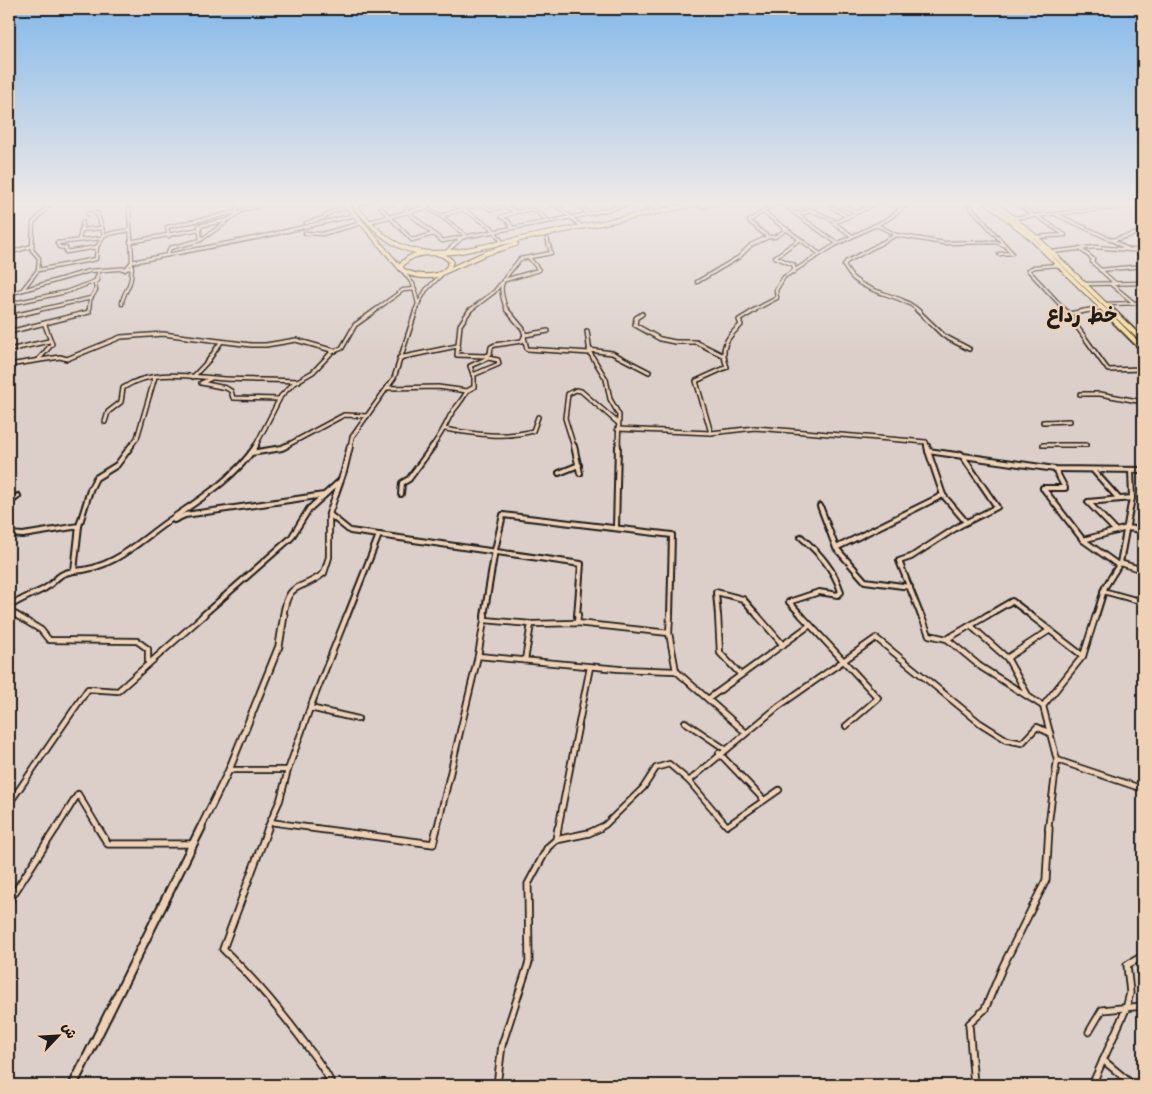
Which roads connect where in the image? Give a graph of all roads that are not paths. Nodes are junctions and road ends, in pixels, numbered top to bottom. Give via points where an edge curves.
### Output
1 (35, 253) edge
2 (97, 253) edge
3 (131, 253) edge
4 (175, 253) edge
5 (388, 253) edge
6 (436, 253) joint
7 (487, 253) edge
8 (551, 253) edge
9 (743, 253) edge
10 (780, 253) edge
11 (863, 253) edge
12 (1011, 253) edge
13 (1045, 253) edge
14 (1052, 253) edge
15 (1086, 253) edge
16 (820, 254) edge
17 (999, 254) dead end
18 (167, 255) joint
19 (530, 259) junction
20 (132, 262) junction
21 (1058, 266) junction
22 (1143, 266) edge
23 (132, 268) junction
24 (38, 270) junction
25 (125, 270) junction
26 (402, 270) junction
27 (1100, 270) junction
28 (99, 271) junction
29 (444, 272) junction
30 (794, 272) junction
31 (33, 277) junction
32 (98, 280) junction
33 (503, 281) junction
34 (697, 282) dead end
35 (1143, 283) edge
36 (1085, 284) junction
37 (1111, 284) junction
38 (1116, 284) junction
39 (36, 285) junction
40 (414, 289) junction
41 (23, 290) junction
42 (9, 294) edge
43 (91, 298) junction
44 (1134, 303) junction
45 (9, 304) edge
46 (122, 304) dead end
47 (418, 304) junction
48 (1105, 304) junction
49 (1142, 304) edge
50 (1101, 308) junction
51 (642, 314) dead end
52 (1069, 314) junction
53 (9, 317) edge
54 (45, 325) junction
55 (587, 331) dead end
56 (9, 332) edge
57 (548, 332) dead end
58 (524, 336) junction
59 (50, 341) junction
60 (1143, 341) edge
61 (222, 342) junction
62 (457, 346) junction
63 (969, 349) dead end
64 (1143, 349) edge
65 (9, 350) edge
66 (335, 351) junction
67 (589, 351) junction
68 (724, 356) junction
69 (487, 357) junction
70 (399, 358) junction
71 (39, 359) junction
72 (15, 364) dead end
73 (1143, 369) edge
74 (649, 372) dead end
75 (473, 375) junction
76 (156, 377) junction
77 (193, 377) junction
78 (212, 378) junction
79 (298, 381) junction
80 (388, 388) junction
81 (467, 391) junction
82 (1080, 394) dead end
83 (279, 399) junction
84 (1143, 402) edge
85 (367, 416) junction
86 (538, 417) dead end
87 (1070, 421) dead end
88 (105, 422) dead end
89 (1043, 422) dead end
90 (618, 423) junction
91 (617, 429) junction
92 (445, 430) junction
93 (711, 433) junction
94 (1043, 445) dead end
95 (1086, 445) dead end
96 (928, 451) junction
97 (251, 453) junction
98 (961, 454) junction
99 (579, 465) junction
100 (1054, 469) junction
101 (1131, 470) junction
102 (1143, 470) edge
103 (1094, 471) junction
104 (559, 473) dead end
105 (580, 473) dead end
106 (340, 481) junction
107 (401, 494) dead end
108 (324, 495) junction
109 (943, 495) junction
110 (9, 496) edge
111 (1132, 498) junction
112 (1119, 500) junction
113 (9, 503) edge
114 (820, 506) dead end
115 (329, 514) junction
116 (966, 522) junction
117 (79, 526) junction
118 (158, 528) junction
119 (616, 528) junction
120 (1127, 528) junction
121 (1143, 530) edge
122 (1116, 531) junction
123 (9, 534) edge
124 (379, 535) junction
125 (801, 537) dead end
126 (1083, 540) junction
127 (836, 548) junction
128 (493, 550) junction
129 (1119, 564) junction
130 (1143, 570) edge
131 (74, 571) junction
132 (910, 587) junction
133 (1103, 591) junction
134 (1143, 602) edge
135 (9, 607) edge
136 (9, 611) edge
137 (485, 620) junction
138 (577, 623) junction
139 (531, 624) junction
140 (810, 625) junction
141 (971, 626) junction
142 (1050, 630) junction
143 (669, 633) junction
144 (947, 639) junction
145 (783, 645) junction
146 (478, 656) junction
147 (1083, 656) junction
148 (1007, 658) junction
149 (525, 660) junction
150 (842, 660) junction
151 (148, 663) junction
152 (590, 667) junction
153 (676, 671) junction
154 (741, 675) junction
155 (1029, 698) junction
156 (708, 699) junction
157 (1043, 706) junction
158 (310, 708) junction
159 (358, 719) dead end
160 (685, 722) dead end
161 (846, 726) dead end
162 (745, 732) junction
163 (1050, 733) junction
164 (725, 749) junction
165 (720, 753) junction
166 (1057, 760) junction
167 (229, 770) junction
168 (288, 770) junction
169 (689, 781) junction
170 (1143, 789) edge
171 (779, 790) dead end
172 (764, 800) junction
173 (9, 804) edge
174 (270, 822) junction
175 (556, 840) junction
176 (192, 844) junction
177 (9, 901) edge
178 (1143, 956) edge
179 (1143, 1006) edge
180 (1126, 1009) junction
181 (1089, 1032) dead end
182 (1103, 1060) junction
183 (330, 1084) edge
184 (73, 1085) edge
185 (497, 1085) edge
186 (974, 1085) edge
187 (1092, 1085) edge
188 (1133, 1085) edge

1 - 24 street via 39,258
2 - 24 street via 96,259
3 - 20 street
4 - 18 street
5 - 26 main road
6 - 26 main road via 407,259 401,266
6 - 29 main road via 451,261 449,269
7 - 29 main road
8 - 19 street
9 - 34 street
10 - 30 street via 775,257 794,265
11 - 63 street via 844,266 854,279 910,303 944,336
12 - 17 street
13 - 21 main road
14 - 36 main road
15 - 27 street
16 - 30 street
18 - 20 street
19 - 33 street via 520,259
19 - 33 street via 539,270
20 - 23 street
20 - 25 street
21 - 50 main road
21 - 52 street via 1028,270 1051,291
22 - 27 street
23 - 25 street
23 - 46 street via 131,282 122,297
24 - 31 street
25 - 28 street
26 - 29 main road via 420,277
26 - 40 street
27 - 38 street
28 - 32 street
28 - 39 street
29 - 47 street via 426,290
30 - 68 street via 784,278 776,290 777,298 750,310 739,320 741,326 727,337
31 - 39 street
31 - 41 street
32 - 43 street
32 - 45 street via 68,291
33 - 58 street via 500,292 507,311 523,330
33 - 62 street via 468,311 459,324
35 - 38 street
36 - 37 street
36 - 48 main road
37 - 38 street
37 - 44 street
39 - 41 street
40 - 47 street
40 - 66 street via 403,290 355,325 342,348
41 - 42 street
43 - 53 street
43 - 54 street via 90,312
44 - 48 street
44 - 49 street
47 - 70 street
48 - 60 main road
50 - 52 street
50 - 64 main road
51 - 68 street via 636,318 635,325 660,339 696,342
52 - 73 street via 1108,370
54 - 56 street
54 - 59 street
55 - 67 street
57 - 58 street
58 - 67 street via 527,349
58 - 69 street via 522,341 497,343 491,347
59 - 65 street
59 - 71 street via 51,346
61 - 66 street via 266,345 296,340
61 - 71 street via 163,334 124,337 67,359
61 - 77 street via 212,359
62 - 69 street via 458,355
62 - 70 street
66 - 79 street
67 - 74 street via 612,353
67 - 90 street via 606,379 610,400 619,415
68 - 93 street via 727,367 696,381
69 - 75 street via 470,366
69 - 75 street via 498,360 499,364
70 - 80 street
71 - 72 street
75 - 81 street via 474,387
76 - 77 street
76 - 88 street via 129,383 123,388 122,402 108,412
76 - 117 street via 137,438 117,465 96,478
77 - 78 street
78 - 79 street
78 - 83 street via 201,384 226,388 233,398
79 - 83 street
80 - 81 street via 426,386
80 - 85 street
81 - 92 street via 449,417
82 - 84 street via 1100,394
83 - 97 street
85 - 97 street via 344,415 282,448
85 - 106 street via 352,437
86 - 92 street via 533,431 514,436
87 - 89 street
90 - 91 street
90 - 99 street via 581,391 568,394 565,418
91 - 93 street
91 - 119 street
92 - 107 street via 402,484
93 - 96 street via 755,428 926,442
94 - 95 street
96 - 98 street
96 - 109 street
97 - 118 street via 219,487
98 - 100 street
98 - 116 street via 997,507
99 - 104 street
99 - 105 street
100 - 103 street
100 - 126 street via 1065,488 1043,488
101 - 102 street
101 - 103 street
101 - 111 street
103 - 112 street
106 - 108 street
106 - 115 street
108 - 118 street via 185,514
108 - 151 street via 309,509 291,538
109 - 116 street
109 - 127 street
110 - 113 street via 18,496
111 - 112 street
111 - 120 street
112 - 122 street via 1088,502
114 - 127 street
115 - 124 street via 350,531
115 - 167 street via 327,566 318,578 290,592 286,600 279,646
116 - 132 street via 899,561
117 - 123 street
117 - 131 street
118 - 131 street via 123,556 87,572
119 - 128 street via 503,515
119 - 143 street via 672,535
120 - 121 street
120 - 122 street
120 - 129 street
122 - 126 street
124 - 128 street
124 - 158 street
125 - 140 street via 826,560 841,592 838,596 819,592 789,602
126 - 129 street
127 - 132 street via 864,581
128 - 137 street
128 - 138 street via 581,564
129 - 130 street
129 - 133 street
131 - 135 street via 63,573 46,588
132 - 144 street via 929,635
133 - 134 street
133 - 147 street
136 - 151 street via 41,630 48,640 137,641 149,649
137 - 139 street
137 - 146 street
138 - 139 street
138 - 143 street
139 - 149 street
140 - 145 street
140 - 150 street
141 - 142 street via 1012,601
141 - 144 street
141 - 148 street
142 - 147 street
142 - 148 street
143 - 153 street
144 - 155 street via 981,667
145 - 154 street
145 - 154 street via 743,599 716,592 720,653
146 - 149 street
146 - 174 street via 433,844
147 - 157 street
148 - 155 street
149 - 152 street
150 - 161 street via 878,698
150 - 162 street
150 - 163 street via 876,638 980,723 1007,740 1022,743 1038,727
151 - 173 street via 118,691 88,689
152 - 153 street
152 - 175 street
153 - 156 street
154 - 156 street
155 - 157 street
156 - 162 street
157 - 163 street
158 - 159 street
158 - 168 street
160 - 164 street
162 - 164 street
163 - 166 street
164 - 165 street
165 - 169 street
165 - 172 street
166 - 170 street
166 - 186 street via 1046,880 985,1009 969,1024
167 - 168 street
167 - 176 street
168 - 174 street
169 - 172 street via 727,826
169 - 175 street via 669,764 656,768 643,788 605,825 589,833
171 - 172 street
174 - 183 street via 223,949 250,974
175 - 185 street via 548,846 528,884 530,962 502,1045
176 - 177 street via 108,844 78,794
176 - 184 street
178 - 180 street via 1127,965 1130,992
179 - 180 street
180 - 181 street via 1102,1010
180 - 182 street
182 - 187 street
182 - 188 street

